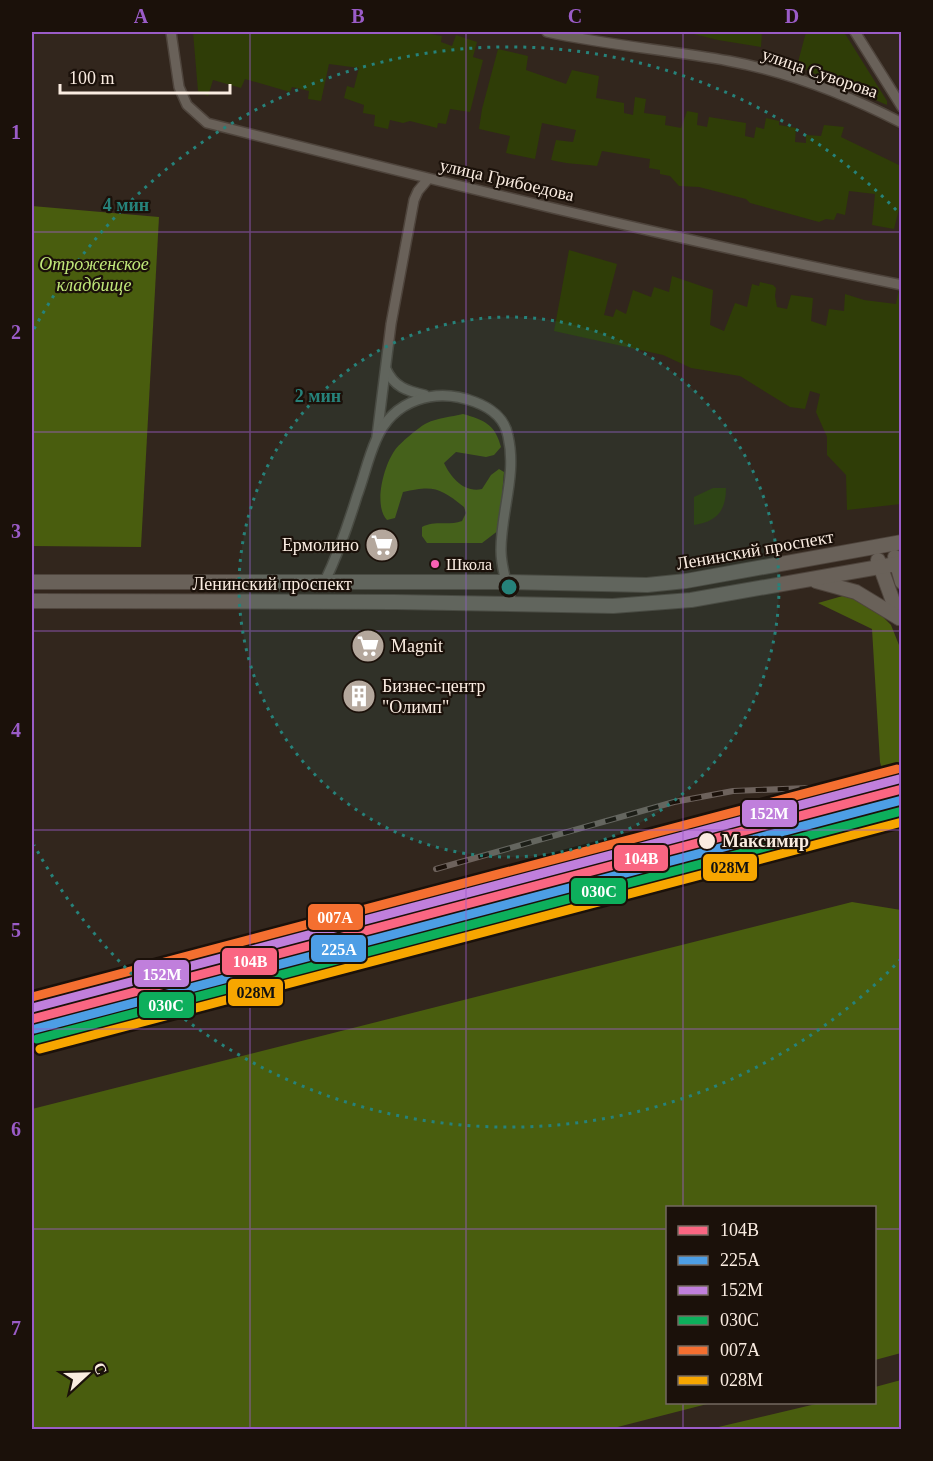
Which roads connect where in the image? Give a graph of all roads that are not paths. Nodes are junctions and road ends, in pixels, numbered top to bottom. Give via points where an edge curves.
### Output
1 (171, 32) edge
2 (547, 32) edge
3 (855, 32) edge
4 (902, 107) edge
5 (902, 123) edge
6 (429, 179) junction
7 (902, 285) edge
8 (386, 367) junction
9 (428, 396) junction
10 (377, 438) junction
11 (897, 543) edge
12 (875, 546) junction
13 (899, 563) edge
14 (880, 567) junction
15 (325, 581) junction
16 (802, 581) junction
17 (32, 582) edge
18 (506, 582) junction
19 (902, 582) edge
20 (32, 601) edge
21 (285, 602) junction
22 (512, 603) junction
23 (900, 620) edge

1 - 6 street, улица Грибоедова via 179,87 187,105 207,123
2 - 5 street, улица Суворова via 730,61 775,72 865,104
3 - 4 street
6 - 7 street, улица Грибоедова
6 - 8 street via 414,200
8 - 9 street via 397,385
8 - 10 street
9 - 10 street via 415,399 392,414
9 - 18 street via 467,399 483,405 506,428 511,469 501,550
10 - 15 street
11 - 12 main road, Ленинский проспект
11 - 13 main road
12 - 14 main road
12 - 18 main road, Ленинский проспект via 647,585
13 - 14 main road, Ленинский проспект
13 - 19 main road
14 - 16 main road, Ленинский проспект
14 - 23 main road
15 - 17 main road, Ленинский проспект
15 - 18 main road, Ленинский проспект
15 - 21 main road via 323,595 296,595
16 - 22 main road, Ленинский проспект via 662,603
16 - 23 main road via 823,582 856,592
18 - 22 street
20 - 21 main road, Ленинский проспект
21 - 22 main road, Ленинский проспект

